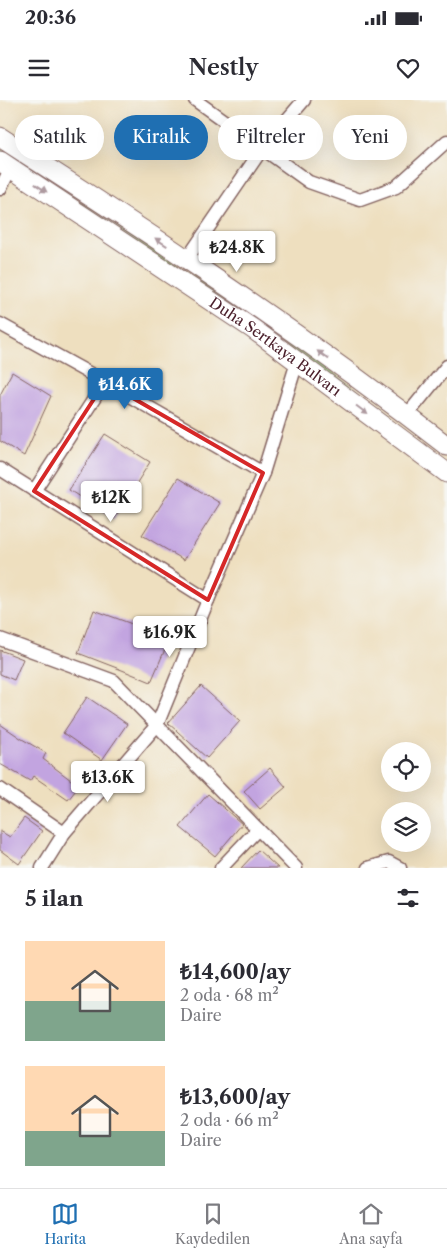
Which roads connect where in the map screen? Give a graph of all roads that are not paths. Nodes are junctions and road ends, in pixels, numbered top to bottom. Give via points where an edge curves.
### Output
1 (195, 100) edge
2 (304, 100) edge
3 (291, 115) edge
4 (218, 116) edge
5 (0, 137) edge
6 (447, 141) edge
7 (254, 160) edge
8 (279, 160) edge
9 (6, 165) edge
10 (0, 189) edge
11 (187, 259) junction
12 (0, 324) edge
13 (297, 362) junction
14 (447, 366) edge
15 (105, 382) junction
16 (407, 415) junction
17 (395, 435) junction
18 (447, 446) edge
19 (0, 469) edge
20 (263, 474) junction
21 (447, 474) edge
22 (34, 491) junction
23 (208, 600) junction
24 (0, 639) edge
25 (157, 725) junction
26 (0, 789) edge
27 (258, 829) junction
28 (64, 833) junction
29 (42, 868) edge
30 (221, 868) edge
31 (296, 868) edge
32 (368, 868) edge
33 (400, 868) edge

1 - 4 street
2 - 3 street
11 -> 5 main road, Duha Sertkaya Bulvarı
6 - 8 street via 396,186 360,200 309,182
7 - 11 street
9 - 10 street
9 -> 13 main road, Duha Sertkaya Bulvarı via 253,329
16 -> 11 main road, Duha Sertkaya Bulvarı
12 - 15 street
13 -> 17 main road, Duha Sertkaya Bulvarı
13 - 20 street
14 - 16 street
15 - 20 street
15 - 22 street
16 - 17 main road
16 - 18 main road, Duha Sertkaya Bulvarı
17 - 21 main road, Duha Sertkaya Bulvarı
19 - 22 street
20 - 23 street
22 - 23 street
23 - 25 street
24 - 25 street via 114,681
25 - 27 street
25 - 28 street
26 - 28 street
27 - 30 street
27 - 31 street
28 - 29 street
32 - 33 street via 388,862

